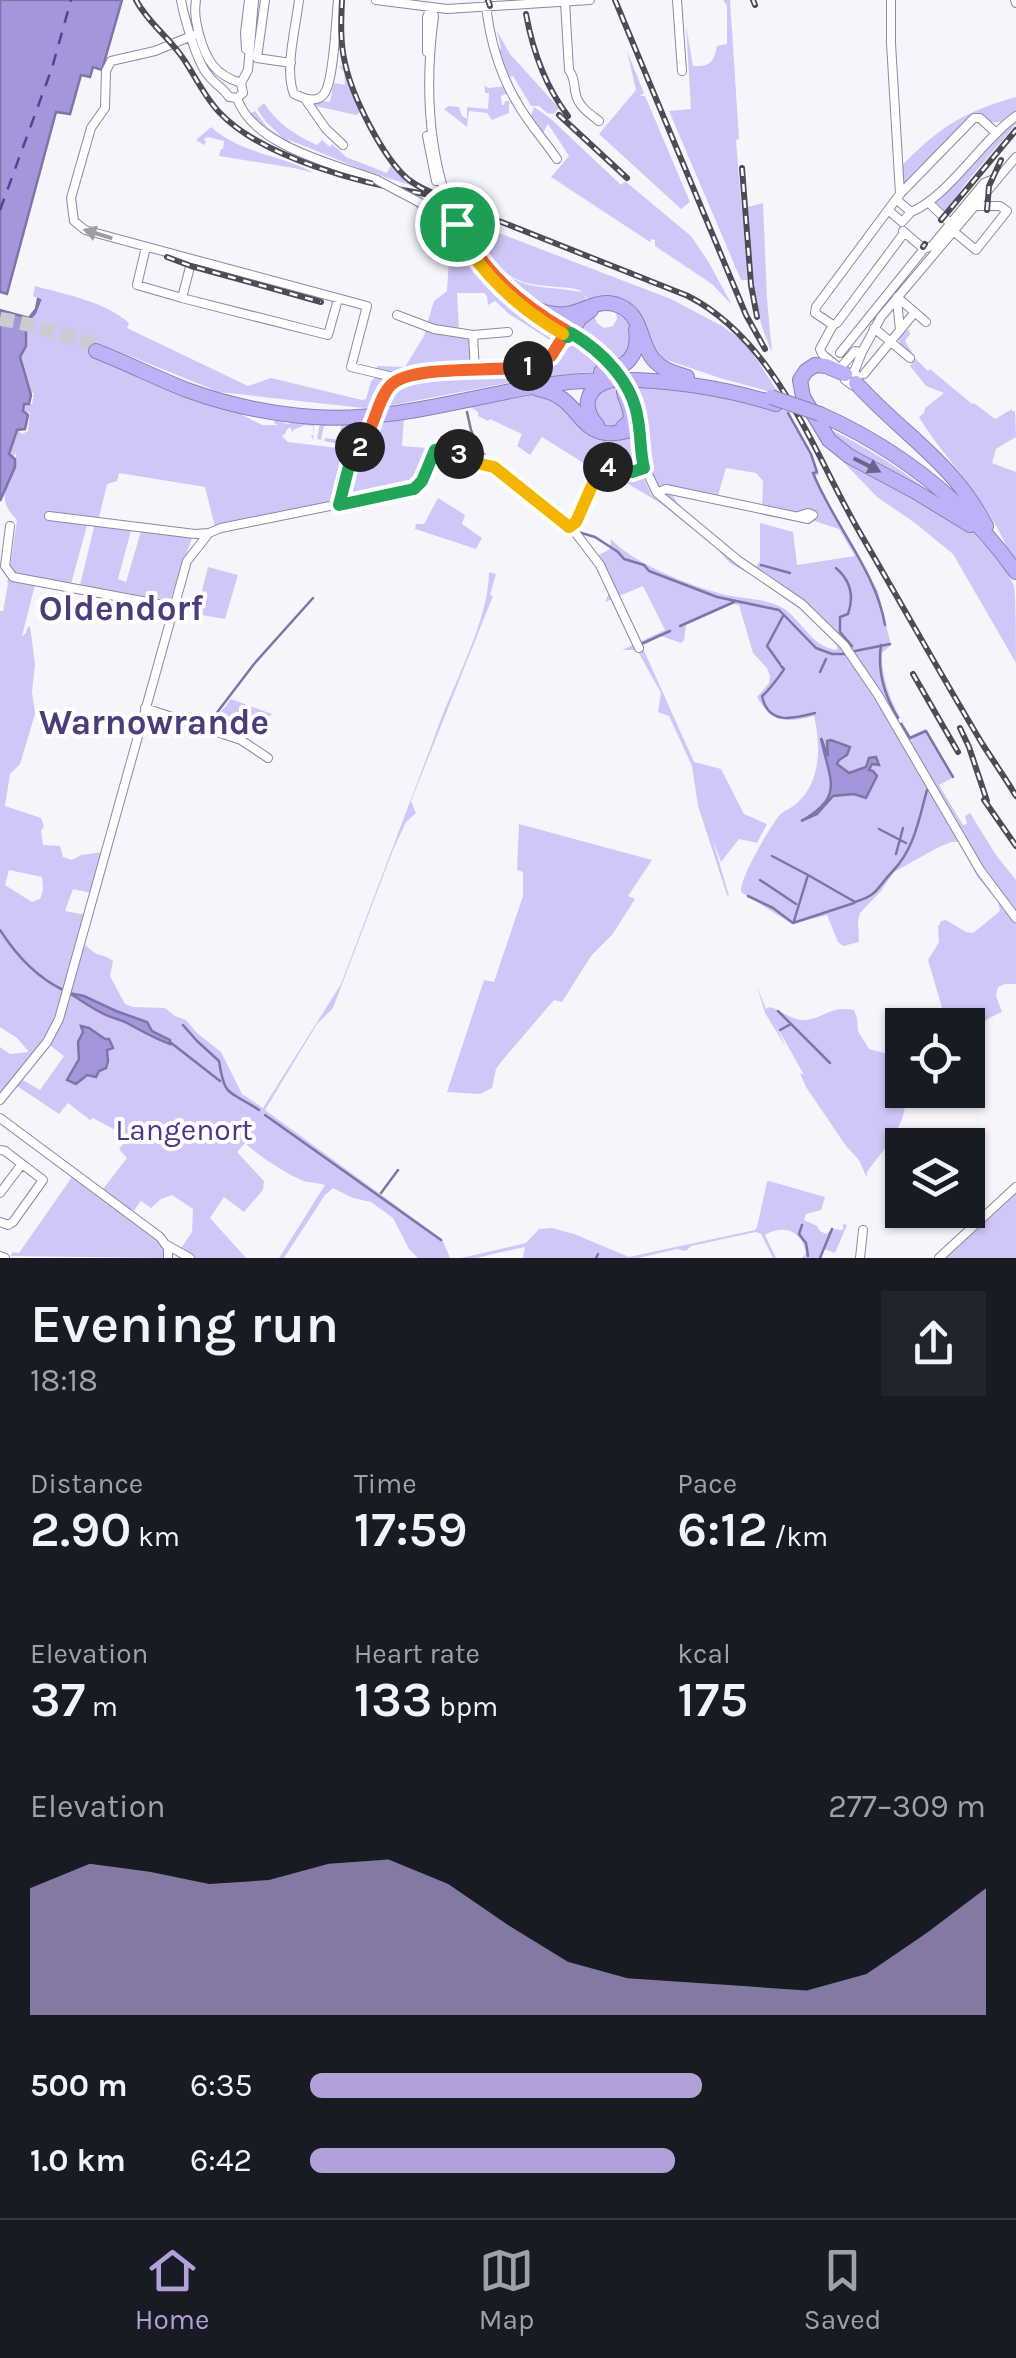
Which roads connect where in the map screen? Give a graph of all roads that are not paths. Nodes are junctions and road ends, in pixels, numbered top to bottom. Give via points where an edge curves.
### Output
1 (184, 0) edge
2 (196, 0) edge
3 (251, 0) edge
4 (265, 0) edge
5 (300, 0) edge
6 (338, 0) edge
7 (381, 0) edge
8 (590, 0) edge
9 (677, 0) edge
10 (891, 0) edge
11 (565, 2) edge
12 (481, 4) edge
13 (414, 6) junction
14 (431, 8) junction
15 (447, 9) junction
16 (430, 24) junction
17 (189, 36) junction
18 (252, 58) junction
19 (291, 63) junction
20 (682, 71) dead end
21 (231, 84) junction
22 (237, 98) junction
23 (305, 99) junction
24 (1016, 116) edge
25 (600, 120) dead end
26 (996, 132) junction
27 (343, 145) dead end
28 (1016, 157) edge
29 (557, 159) dead end
30 (997, 180) junction
31 (899, 197) junction
32 (929, 203) junction
33 (975, 206) junction
34 (441, 208) junction
35 (888, 210) junction
36 (911, 212) junction
37 (902, 222) junction
38 (952, 227) junction
39 (459, 230) junction
40 (904, 233) junction
41 (146, 246) junction
42 (924, 249) junction
43 (192, 259) junction
44 (897, 297) junction
45 (182, 298) junction
46 (338, 298) junction
47 (528, 306) junction
48 (588, 307) junction
49 (914, 312) junction
50 (397, 315) dead end
51 (926, 322) dead end
52 (832, 325) junction
53 (874, 328) junction
54 (900, 330) junction
55 (508, 332) dead end
56 (470, 335) junction
57 (567, 336) junction
58 (890, 342) junction
59 (862, 352) junction
60 (840, 353) dead end
61 (910, 358) dead end
62 (475, 371) junction
63 (851, 374) junction
64 (586, 375) junction
65 (618, 379) junction
66 (692, 379) junction
67 (395, 382) junction
68 (527, 388) junction
69 (774, 400) junction
70 (821, 418) junction
71 (635, 428) junction
72 (644, 470) junction
73 (657, 493) junction
74 (339, 505) junction
75 (50, 516) dead end
76 (798, 516) dead end
77 (970, 524) junction
78 (10, 526) dead end
79 (572, 527) junction
80 (209, 533) junction
81 (194, 534) junction
82 (995, 545) junction
83 (189, 556) junction
84 (1016, 572) edge
85 (1016, 582) edge
86 (174, 607) junction
87 (639, 648) dead end
88 (146, 708) junction
89 (268, 758) dead end
90 (1016, 918) edge
91 (0, 1100) edge
92 (0, 1118) edge
93 (0, 1150) edge
94 (58, 1161) junction
95 (22, 1164) junction
96 (44, 1180) junction
97 (1015, 1188) edge
98 (0, 1193) edge
99 (0, 1222) edge
100 (863, 1230) dead end
101 (168, 1246) junction
102 (168, 1258) edge
103 (190, 1258) edge
104 (860, 1258) edge
105 (939, 1258) edge

1 - 17 street
2 - 21 street via 206,58
3 - 18 street
4 - 18 street
5 - 19 street
6 - 23 street via 326,89
7 - 13 street
8 - 11 street
9 - 20 street
10 - 31 street
11 - 12 street
11 - 25 street via 577,99
12 - 15 street
12 - 29 street via 507,84
13 - 14 street
13 - 16 street
14 - 15 street
14 - 16 street
15 - 16 street
16 - 34 street, bridge via 425,109
17 - 21 street via 208,72
17 - 21 street via 208,76
41 -> 17 street via 81,228 71,198 91,128 105,108 108,66
18 - 19 street
18 - 21 street via 248,72
19 - 23 street via 292,90
21 - 22 street via 228,96
21 - 22 street via 243,93
22 - 34 street, bridge via 246,118 273,138
23 - 27 street
24 - 26 street
26 - 31 street via 974,118
26 - 32 street
28 - 30 street
30 - 33 street
30 - 38 street via 984,183
31 - 35 street
31 - 36 street
32 - 36 street
32 - 38 street
33 - 38 street
33 - 38 street via 1007,212 976,250
34 - 39 street
34 - 39 street
34 - 39 street
35 - 37 street
35 - 52 street via 816,307
36 - 37 street
37 - 40 street
38 - 42 street
38 - 44 street
39 - 47 street
39 - 57 street via 498,287
40 - 42 street
40 - 52 street
41 - 43 street
41 - 45 street via 137,285
42 - 60 street
43 - 45 street
43 - 46 street
44 - 49 street
44 - 53 street
44 - 54 street
45 - 46 street via 328,336
46 - 67 street via 367,306 351,367
47 - 48 highway via 561,314
47 - 57 street
48 - 57 highway
48 - 66 highway via 604,302 626,309 653,360
49 - 51 street
49 - 54 street
50 - 56 street
52 - 63 street via 820,349
53 - 58 street
53 - 59 street
54 - 58 street
55 - 56 street
56 - 62 street
57 - 62 street via 535,364
57 - 64 highway via 600,307 628,316 637,334 626,364
57 - 65 street via 593,347
58 - 61 street
58 - 63 street
59 - 63 street
59 - 63 street via 854,351 841,367
62 - 67 street via 417,373
63 -> 77 highway via 815,365 800,380 830,440
63 - 82 highway via 960,484
64 - 66 highway
64 - 68 highway via 348,412 220,396 97,348 205,396 314,417 398,413
65 - 68 highway
65 - 69 highway
65 - 71 highway
65 - 71 highway via 590,394 590,417 606,429
66 - 69 highway
67 - 74 street, bridge via 350,462
68 - 71 highway via 559,395 596,431
69 - 70 highway, bridge
70 - 77 highway via 904,468
70 - 82 highway via 914,468
71 - 72 street
72 - 73 street
72 - 79 street via 602,468
73 - 76 street via 666,488
73 - 90 street via 836,636
74 - 79 street via 414,489 435,450 446,448 494,467
74 - 80 street
75 - 81 street
77 - 85 highway
78 - 86 street via 5,562 12,576
79 - 87 street via 600,564
80 - 81 street
80 - 83 street
81 - 83 street
82 - 84 highway
83 - 86 street
86 - 88 street
88 - 89 street via 241,740
88 - 91 street via 59,1019
92 - 94 street
93 - 95 street
94 - 96 street
94 - 101 street
95 - 96 street
95 - 98 street
96 - 99 street via 10,1224
97 - 105 street
100 - 104 street
101 - 102 street
101 - 103 street

